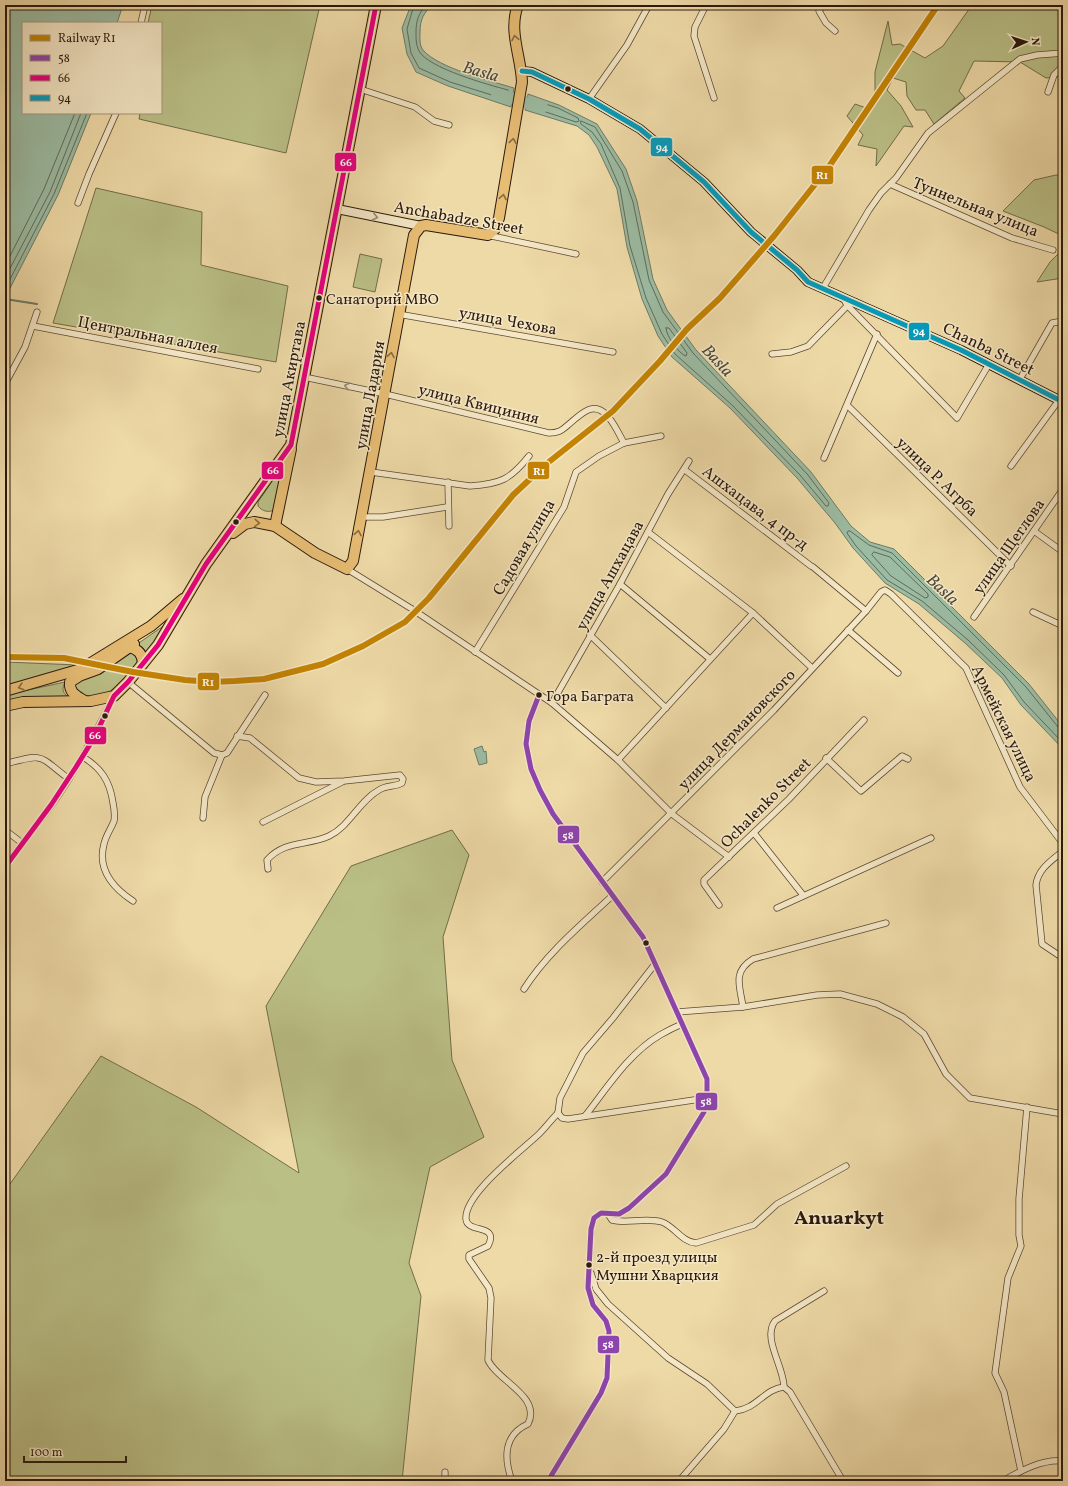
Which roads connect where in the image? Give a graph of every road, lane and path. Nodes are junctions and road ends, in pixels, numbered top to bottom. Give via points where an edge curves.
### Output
1 (145, 5) edge
2 (376, 5) edge
3 (518, 5) edge
4 (649, 5) edge
5 (706, 5) edge
6 (824, 5) edge
7 (140, 22) edge
8 (835, 31) dead end
9 (1063, 53) edge
10 (1063, 66) edge
11 (522, 71) junction
12 (360, 89) junction
13 (1048, 92) dead end
14 (714, 98) dead end
15 (589, 99) junction
16 (116, 114) edge
17 (449, 125) dead end
18 (890, 184) junction
19 (78, 203) dead end
20 (337, 209) junction
21 (421, 226) junction
22 (485, 235) junction
23 (1053, 250) dead end
24 (576, 254) dead end
25 (823, 288) junction
26 (848, 302) junction
27 (37, 312) dead end
28 (398, 314) junction
29 (1063, 320) edge
30 (33, 326) junction
31 (877, 334) junction
32 (613, 352) dead end
33 (772, 354) dead end
34 (989, 364) junction
35 (258, 369) dead end
36 (304, 378) junction
37 (1020, 379) junction
38 (5, 384) edge
39 (385, 394) junction
40 (1061, 401) edge
41 (848, 406) junction
42 (661, 436) dead end
43 (624, 443) junction
44 (291, 445) junction
45 (529, 456) dead end
46 (824, 458) dead end
47 (689, 461) dead end
48 (1011, 466) dead end
49 (685, 470) junction
50 (371, 472) junction
51 (448, 482) junction
52 (1063, 489) edge
53 (447, 507) junction
54 (361, 517) junction
55 (275, 526) junction
56 (448, 526) dead end
57 (1034, 531) junction
58 (648, 532) junction
59 (224, 541) junction
60 (1063, 552) edge
61 (1011, 566) junction
62 (347, 569) junction
63 (620, 584) junction
64 (885, 590) joint
65 (188, 595) junction
66 (866, 611) junction
67 (1033, 612) dead end
68 (753, 613) junction
69 (974, 617) dead end
70 (157, 621) junction
71 (1063, 626) edge
72 (848, 630) junction
73 (590, 635) junction
74 (130, 647) junction
75 (475, 652) junction
76 (710, 659) junction
77 (144, 663) junction
78 (812, 668) junction
79 (898, 674) dead end
80 (78, 677) junction
81 (40, 681) junction
82 (128, 682) junction
83 (5, 691) edge
84 (265, 695) dead end
85 (539, 695) junction
86 (114, 696) junction
87 (83, 700) junction
88 (552, 703) junction
89 (5, 706) edge
90 (666, 708) junction
91 (864, 720) dead end
92 (237, 736) junction
93 (222, 755) junction
94 (82, 757) junction
95 (826, 758) junction
96 (908, 759) dead end
97 (618, 760) junction
98 (5, 764) edge
99 (69, 779) junction
100 (344, 781) junction
101 (672, 814) junction
102 (203, 818) dead end
103 (263, 822) dead end
104 (5, 830) edge
105 (754, 833) junction
106 (931, 838) dead end
107 (1062, 841) edge
108 (22, 843) junction
109 (1063, 851) edge
110 (729, 857) junction
111 (5, 867) edge
112 (268, 870) dead end
113 (602, 882) junction
114 (803, 895) junction
115 (612, 896) junction
116 (133, 901) dead end
117 (719, 905) dead end
118 (777, 908) dead end
119 (886, 923) dead end
120 (1063, 958) edge
121 (655, 964) junction
122 (524, 989) dead end
123 (743, 1007) junction
124 (677, 1012) junction
125 (682, 1024) junction
126 (707, 1098) junction
127 (1027, 1107) junction
128 (558, 1114) junction
129 (1063, 1114) edge
130 (585, 1116) junction
131 (846, 1166) dead end
132 (608, 1214) junction
133 (590, 1270) junction
134 (824, 1291) dead end
135 (784, 1387) junction
136 (735, 1411) junction
137 (1063, 1461) edge
138 (1021, 1471) junction
139 (445, 1472) dead end
140 (445, 1481) edge
141 (512, 1481) edge
142 (548, 1481) edge
143 (679, 1481) edge
144 (843, 1481) edge
145 (1003, 1481) edge

1 - 7 street
2 - 12 highway, улица Акиртава
11 -> 3 highway via 513,22
4 - 15 street via 627,45
5 - 14 street via 695,27 694,36
6 - 8 street via 819,11 826,23
9 - 18 street via 1020,59 928,133
10 - 13 street via 1054,75
11 - 15 street, Chanba Street via 532,72
22 -> 11 highway via 491,233 497,224 507,180
12 - 17 street via 415,107 434,121
12 - 20 highway, улица Акиртава
15 - 25 street, Chanba Street via 640,129 670,153 704,182 751,232 808,282
16 - 19 street via 88,174
18 - 23 street, Туннельная улица via 1012,238
18 - 25 street via 869,210
20 -> 21 street, Anchabadze Street
20 - 36 highway, улица Акиртава
21 - 22 highway, Anchabadze Street
21 - 28 highway, улица Ладария via 414,235
22 - 24 street, Anchabadze Street
25 - 26 street, Chanba Street
26 - 31 street
26 - 33 street via 808,346 791,352
26 - 34 street, Chanba Street
27 - 30 street
28 - 32 street, улица Чехова
39 -> 28 highway, улица Ладария
29 - 37 street via 1052,323
30 - 35 street, Центральная аллея
30 - 38 street via 26,347
31 - 34 street via 957,418
31 - 41 street
34 - 37 street, Chanba Street
39 -> 36 street, улица Квициния
36 - 44 highway, улица Акиртава
37 - 40 street, Chanba Street
39 - 43 street, улица Квициния via 549,433 558,433 588,410 595,408 603,411 614,424
39 - 50 highway, улица Ладария
40 - 48 street
41 - 46 street
41 - 61 street, улица Р. Агрба
42 - 43 street, Садовая улица
43 - 75 street, Садовая улица via 576,472 564,507
44 - 55 highway
44 - 59 highway, улица Акиртава
45 - 51 street via 510,476 501,481 470,486
47 - 49 street, улица Ашхацава
49 - 58 street, улица Ашхацава via 668,494
49 - 66 street, Ашхацава, 4 пр-д
50 - 51 street
50 - 54 highway, улица Ладария
51 - 53 street
52 - 57 street, улица Щеглова
53 - 54 street via 383,517
53 - 56 street
62 -> 54 highway, улица Ладария via 353,562
59 -> 55 highway via 245,524 254,522
55 - 62 highway via 315,553
57 - 60 street
57 - 61 street, улица Щеглова
58 - 63 street, улица Ашхацава
58 - 68 street
59 - 65 highway, улица Акиртава via 206,564
61 - 69 street, улица Щеглова
62 - 75 street
63 - 73 street, улица Ашхацава
63 - 76 street
64 - 66 street, улица Дермановского
64 - 107 street, Армейская улица via 966,668 1020,787
65 - 70 highway
65 - 77 highway, улица Акиртава via 168,632
66 - 72 street, улица Дермановского
67 - 71 street
68 - 76 street
68 - 78 street
70 - 74 highway
70 - 81 highway via 81,669
72 - 78 street, улица Дермановского
72 - 79 street
73 - 88 street, улица Ашхацава
73 - 90 street
74 - 77 highway via 137,649
74 - 80 highway via 98,669
75 - 85 street
76 - 90 street
77 - 82 highway, улица Акиртава
78 - 101 street, улица Дермановского
80 - 81 highway
80 - 87 highway via 70,682 70,688 72,694
81 -> 83 highway
82 - 86 highway, улица Акиртава
82 - 93 street via 214,753
84 - 92 street
85 - 88 street
85 - 113 street via 529,721 526,744 531,769 553,814
86 - 87 highway
86 - 94 street, улица Акиртава
87 - 89 highway via 23,702
88 - 97 street
90 - 97 street
91 - 95 street, Ochalenko Street
92 - 93 street via 227,753
92 - 100 street via 250,738 299,778 316,782
93 - 102 street via 206,797
94 - 99 street, улица Акиртава
94 - 116 street via 94,764 105,776 112,798 114,820 103,845 104,872 121,893
95 - 96 street via 861,791 902,756
95 - 105 street, Ochalenko Street
97 - 101 street
98 - 99 street via 33,756 41,757
99 - 108 street, улица Акиртава
100 - 103 street
100 - 112 street via 389,775 400,775 403,778 402,783 397,786 379,790 330,836 283,847 273,853 267,860
101 - 110 street
101 - 113 street, улица Дермановского
104 - 108 street
105 - 110 street, Ochalenko Street
105 - 114 street
106 - 114 street
107 - 109 street
108 - 111 street, улица Акиртава
109 - 120 street via 1044,867 1037,876 1036,885 1042,944
110 - 117 street, Ochalenko Street via 704,880 704,884
113 - 115 street
114 - 118 street
115 - 121 street via 643,937
115 - 122 street via 562,943 535,972
119 - 123 street via 753,959 745,964 738,977
121 - 124 street
121 - 128 street via 614,1018 583,1053 560,1098
123 - 124 street
123 - 127 street via 817,994 840,994 877,1004 903,1017 924,1034 946,1074 970,1098
124 - 125 street
125 - 126 street via 707,1079
125 - 130 street via 659,1035 639,1052
126 - 130 street
126 - 132 street via 704,1112 666,1174 629,1208 619,1214
127 - 129 street
127 - 138 street via 1019,1199 1021,1246 1008,1278 996,1373 1004,1392
128 - 130 street via 568,1119
128 - 141 street via 483,1185 473,1198 466,1216 469,1225 487,1232 491,1240 488,1246 469,1255 469,1259 489,1288 491,1298 488,1360 491,1367 522,1394 529,1405 528,1424 517,1429 510,1439 506,1454
131 - 132 street via 777,1204 754,1225 696,1243 689,1242 663,1223 651,1220 621,1222 612,1220
132 - 133 street via 601,1213 594,1218 591,1229
133 - 136 street via 596,1289 608,1304 668,1358 707,1384
133 - 142 street via 588,1288 593,1305 606,1321 609,1331 607,1378 601,1393
134 - 135 street via 771,1326 770,1334
135 - 136 street via 776,1388 746,1410
135 - 144 street via 790,1392
136 - 143 street via 724,1429
137 - 138 street via 1043,1463
138 - 145 street
139 - 140 street

